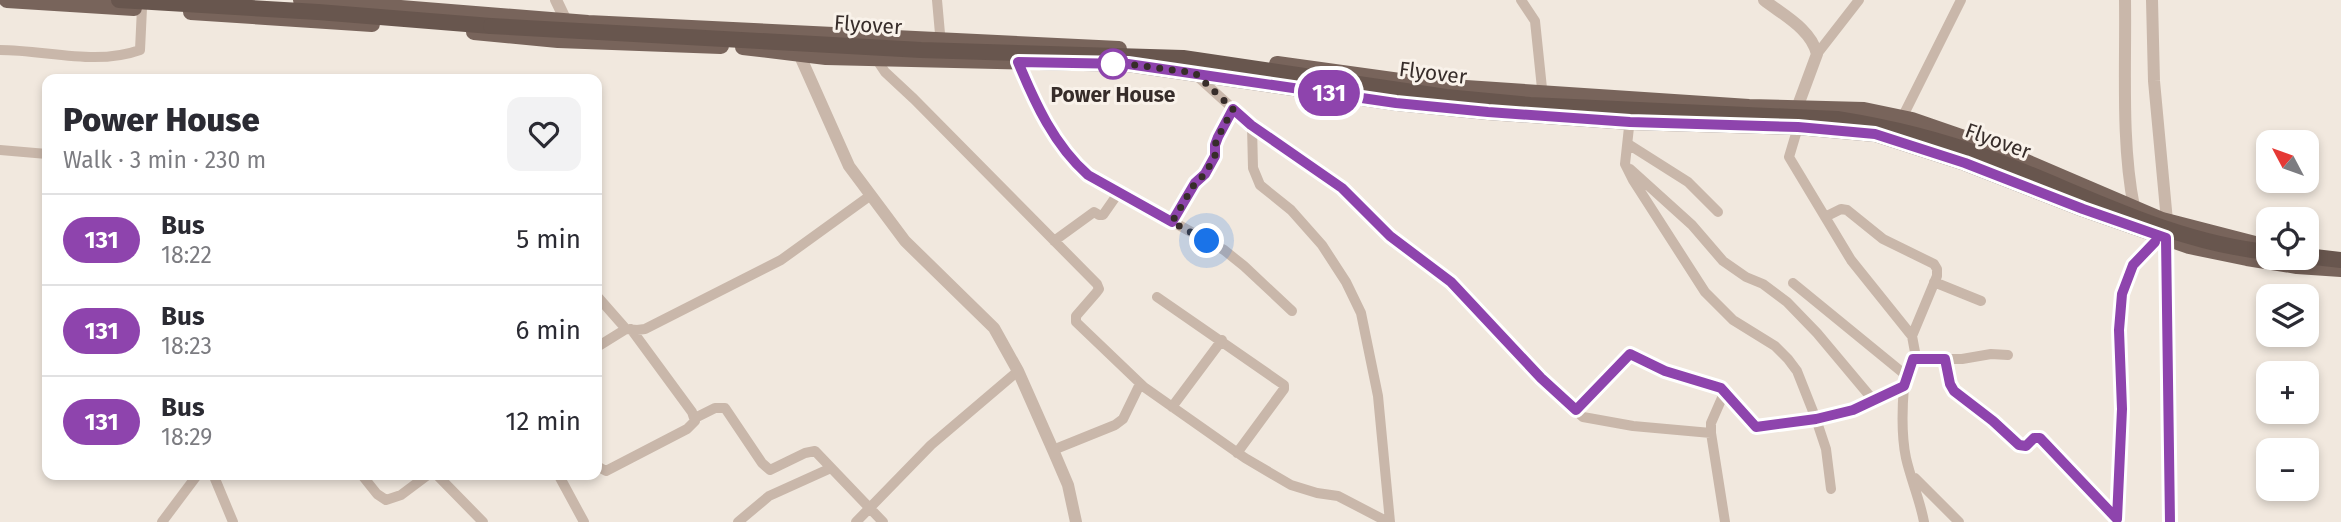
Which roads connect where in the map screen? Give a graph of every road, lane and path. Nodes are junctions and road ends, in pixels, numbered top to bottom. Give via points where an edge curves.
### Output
1 (7, 0) edge
2 (119, 0) edge
3 (210, 0) edge
4 (301, 0) edge
5 (556, 0) edge
6 (937, 0) edge
7 (1521, 0) edge
8 (1764, 0) edge
9 (1859, 0) edge
10 (1961, 0) edge
11 (2125, 0) edge
12 (2152, 0) edge
13 (142, 8) junction
14 (567, 22) junction
15 (491, 26) junction
16 (790, 33) junction
17 (870, 36) junction
18 (940, 40) junction
19 (573, 41) junction
20 (1013, 43) junction
21 (0, 50) edge
22 (798, 53) junction
23 (1194, 53) junction
24 (1817, 54) junction
25 (875, 58) junction
26 (942, 60) junction
27 (1018, 62) junction
28 (1195, 73) junction
29 (1542, 94) junction
30 (1630, 100) junction
31 (1797, 108) junction
32 (1233, 109) junction
33 (1544, 116) junction
34 (1902, 118) junction
35 (1630, 122) junction
36 (1252, 126) junction
37 (1798, 127) junction
38 (1628, 144) junction
39 (0, 150) edge
40 (42, 154) edge
41 (1625, 164) junction
42 (1119, 192) junction
43 (871, 195) junction
44 (2134, 207) junction
45 (1718, 212) dead end
46 (1825, 217) junction
47 (1172, 222) junction
48 (2163, 228) junction
49 (1054, 241) junction
50 (2256, 249) edge
51 (2256, 251) edge
52 (2319, 251) edge
53 (2341, 252) edge
54 (2319, 257) edge
55 (2341, 260) edge
56 (2319, 268) edge
57 (2341, 269) edge
58 (1934, 282) junction
59 (1793, 283) dead end
60 (1157, 297) dead end
61 (602, 301) edge
62 (1981, 301) dead end
63 (1292, 311) dead end
64 (629, 329) junction
65 (1912, 336) junction
66 (1222, 340) junction
67 (602, 344) edge
68 (2008, 355) dead end
69 (1913, 359) junction
70 (1945, 359) junction
71 (1017, 371) junction
72 (1906, 381) junction
73 (1140, 384) junction
74 (1725, 391) junction
75 (1874, 401) junction
76 (1172, 407) junction
77 (1576, 410) junction
78 (695, 418) junction
79 (1816, 419) junction
80 (1711, 433) junction
81 (1053, 450) junction
82 (1237, 453) junction
83 (831, 468) junction
84 (602, 469) edge
85 (1912, 475) junction
86 (194, 480) edge
87 (216, 480) edge
88 (366, 480) edge
89 (421, 480) edge
90 (442, 480) edge
91 (561, 480) edge
92 (1831, 489) dead end
93 (870, 508) junction
94 (162, 522) edge
95 (233, 522) edge
96 (483, 522) edge
97 (583, 522) edge
98 (738, 522) edge
99 (856, 522) edge
100 (883, 522) edge
101 (1076, 522) edge
102 (1389, 522) edge
103 (1725, 522) edge
104 (1924, 522) edge
105 (1959, 522) edge
106 (2170, 522) edge

1 - 13 main road
2 - 15 highway, Flyover
3 - 15 highway, Flyover via 443,16
4 - 14 main road
5 - 14 street
6 - 18 street
7 - 29 street via 1535,21
8 - 24 street via 1810,37
9 - 24 street
10 - 34 street
11 - 44 street via 2127,150
12 - 48 street
13 - 19 main road
13 - 21 street via 140,50 134,52 69,56
14 - 16 main road
14 - 19 street
15 - 51 highway, Flyover, bridge via 920,50 1182,58 1518,104 1837,119 1884,126 1984,156 2193,237
16 - 17 main road
16 - 22 street
17 - 18 main road
17 - 25 street
18 - 20 main road
18 - 26 street
19 - 22 main road via 737,46
20 - 23 main road
20 - 27 street
22 - 25 main road
22 - 43 street via 849,166
23 - 28 street
23 - 29 main road via 1436,86
24 - 31 street
25 - 26 main road
25 - 49 street
26 - 27 main road
27 - 28 main road via 1128,64
27 - 42 street via 1039,111 1076,164
28 - 32 street
28 - 33 main road via 1396,103
29 - 30 main road
29 - 33 street
30 - 31 main road
30 - 35 street
31 - 34 main road via 1864,110
31 - 37 street
32 - 36 street
32 - 47 street via 1218,137 1215,156
33 - 35 main road
34 - 44 main road via 1996,149
35 - 37 main road
35 - 38 street
36 - 77 street via 1342,188 1390,236 1451,282
36 - 102 street via 1253,168 1260,185 1291,210 1322,245 1362,313 1378,396
37 - 46 street via 1789,157
37 - 48 main road via 1875,134
38 - 41 street
38 - 45 street via 1688,182
39 - 40 street
41 - 75 street via 1692,225 1723,261 1787,302
41 - 79 street via 1704,292 1723,312 1775,346 1797,371
42 - 47 street
42 - 49 street via 1103,215 1094,212
43 - 64 street via 781,260 645,328
43 - 71 street via 905,241 994,328
44 - 48 main road
46 - 58 street via 1847,209 1883,239 1934,264
46 - 65 street via 1851,260
47 - 63 street via 1224,250
48 - 50 main road via 2191,227
48 - 50 main road via 2189,246
48 - 70 street via 2133,265 2122,294 2117,519 2040,438 2019,445 1954,391
48 - 106 street
49 - 73 street via 1099,289 1076,316 1078,326
52 - 53 main road
54 - 55 highway
56 - 57 main road
58 - 62 street
58 - 65 street
59 - 72 street
60 - 66 street
61 - 64 street
64 - 67 street
64 - 78 street
65 - 69 street
66 - 76 street
66 - 82 street via 1284,385
68 - 70 street
69 - 70 street
69 - 72 street
71 - 81 street
71 - 93 street via 931,445
72 - 75 street
72 - 85 street via 1902,428
73 - 76 street
73 - 81 street via 1123,419
74 - 77 street via 1630,354
74 - 79 street via 1756,427
74 - 80 street
75 - 79 street
76 - 82 street
77 - 80 street via 1583,417 1633,426
78 - 83 street via 724,408 770,470 811,451
78 - 84 street via 687,429 606,471
79 - 92 street
80 - 103 street
81 - 101 street via 1068,485
82 - 102 street via 1291,485 1338,495
83 - 93 street
83 - 98 street via 769,496
85 - 104 street
85 - 105 street
86 - 94 street
87 - 95 street
88 - 89 street via 386,500
90 - 96 street
91 - 97 street
93 - 99 street
93 - 100 street

